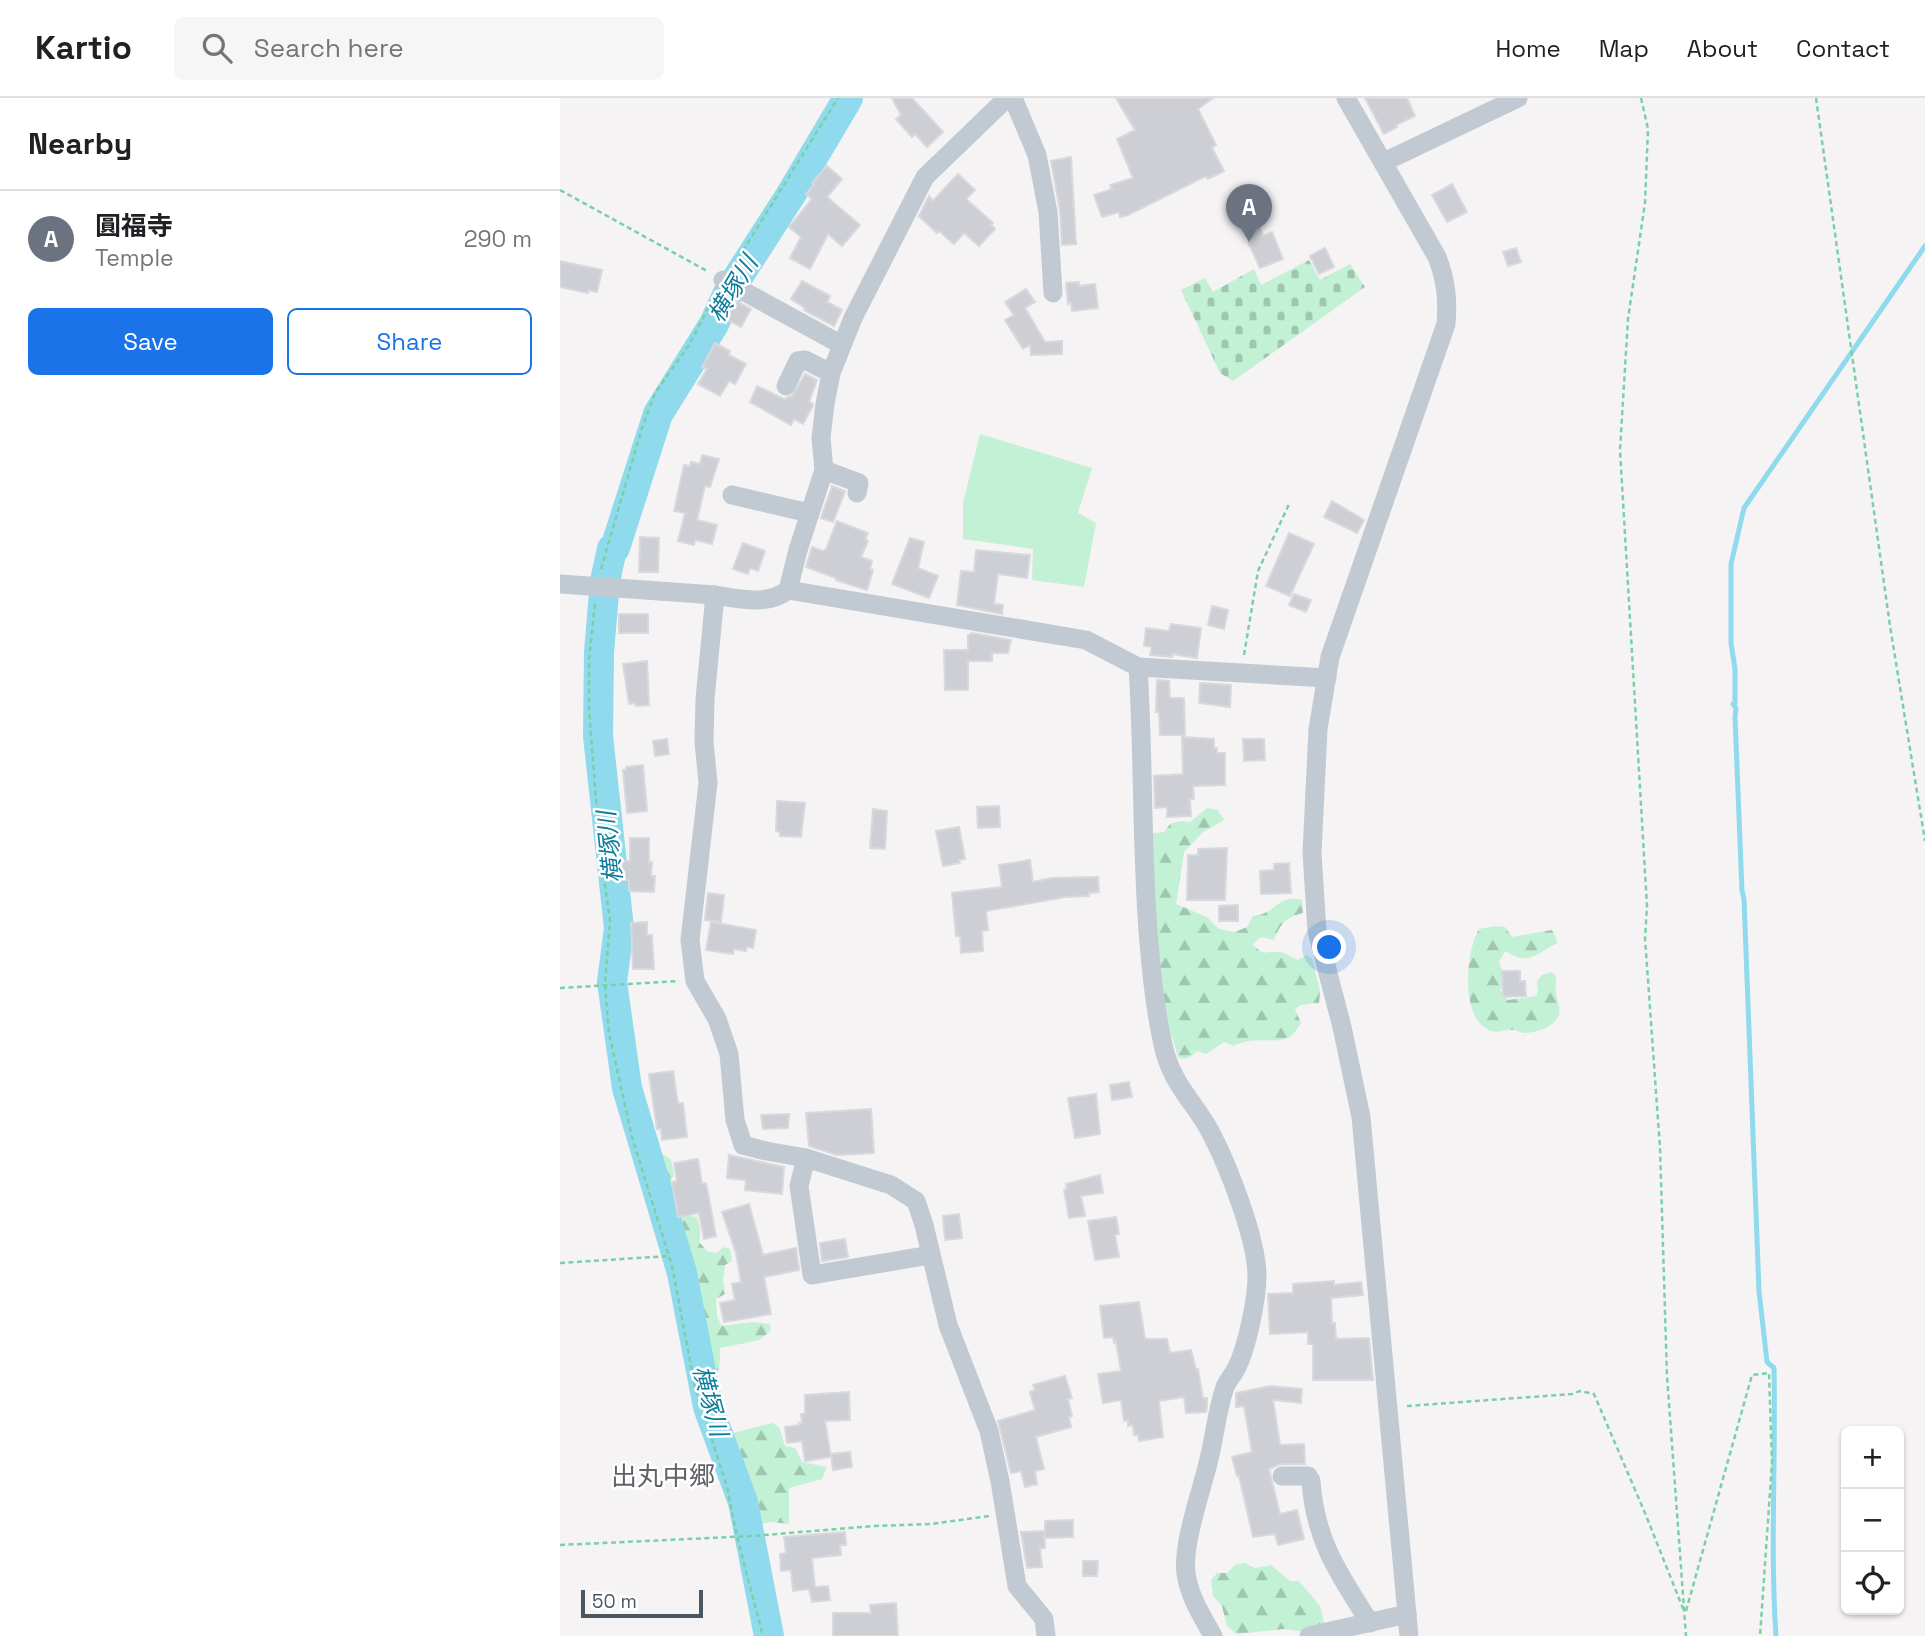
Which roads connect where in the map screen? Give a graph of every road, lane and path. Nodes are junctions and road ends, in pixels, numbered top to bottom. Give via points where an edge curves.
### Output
1 (838, 98) edge
2 (1007, 98) edge
3 (1013, 98) edge
4 (1346, 98) edge
5 (1518, 98) edge
6 (1641, 98) edge
7 (1816, 98) edge
8 (1384, 162) junction
9 (560, 190) edge
10 (723, 281) junction
11 (1053, 293) dead end
12 (842, 345) junction
13 (831, 373) junction
14 (786, 386) dead end
15 (824, 470) junction
16 (857, 494) dead end
17 (732, 495) dead end
18 (1290, 502) dead end
19 (809, 513) junction
20 (560, 583) edge
21 (597, 586) junction
22 (788, 590) junction
23 (715, 595) junction
24 (1138, 667) junction
25 (1242, 672) junction
26 (1327, 678) junction
27 (1925, 841) edge
28 (695, 981) junction
29 (605, 985) junction
30 (560, 988) edge
31 (807, 1158) junction
32 (930, 1255) junction
33 (669, 1256) junction
34 (560, 1263) edge
35 (1386, 1408) junction
36 (1282, 1476) dead end
37 (1003, 1514) junction
38 (737, 1537) junction
39 (560, 1545) edge
40 (1407, 1614) junction
41 (1685, 1615) junction
42 (1370, 1623) junction
43 (763, 1636) edge
44 (1046, 1636) edge
45 (1213, 1636) edge
46 (1309, 1636) edge
47 (1409, 1636) edge
48 (1686, 1636) edge
49 (1760, 1636) edge

1 - 10 path
2 - 12 street via 925,177
3 - 11 street via 1037,155 1048,212
4 - 8 street
5 - 8 street
6 - 41 path via 1648,129 1645,203 1628,319 1620,450 1660,1148 1667,1376
7 - 27 path
8 - 26 street via 1437,257 1446,281 1446,324
9 - 10 path
10 - 12 street
10 - 21 path via 689,345 655,393
12 - 13 street
13 - 14 street via 798,361
13 - 15 street via 821,438
15 - 16 street via 859,483
15 - 19 street
17 - 19 street
18 - 25 path via 1258,571
19 - 22 street
20 - 21 street
21 - 23 street
21 - 29 path via 589,709 610,920
22 - 23 street via 766,600
22 - 24 street via 1086,640
23 - 28 street via 705,699 708,783 690,940
24 - 25 street
24 - 45 street via 1153,991 1166,1054 1178,1086 1212,1135 1254,1246 1257,1274 1248,1330 1237,1368 1220,1402 1186,1551 1191,1592
25 - 26 street
26 - 35 street via 1314,796 1317,931 1361,1117
28 - 29 path
28 - 31 street via 717,1019 729,1054 735,1120 743,1144
29 - 30 path
29 - 33 path via 620,1088
31 - 32 street via 891,1185 916,1201
31 - 32 street via 799,1186 812,1275
32 - 37 street via 948,1325 989,1431
33 - 34 path
33 - 38 path via 695,1387 727,1487
35 - 40 street
35 - 41 path via 1580,1391 1594,1394
36 - 42 street via 1308,1476 1311,1481 1325,1549
37 - 38 path via 931,1524
37 - 44 street via 1017,1586 1044,1619
38 - 39 path
38 - 43 path
40 - 42 street
40 - 47 street
41 - 48 path
41 - 49 path via 1752,1375 1769,1373 1772,1463
42 - 46 street

